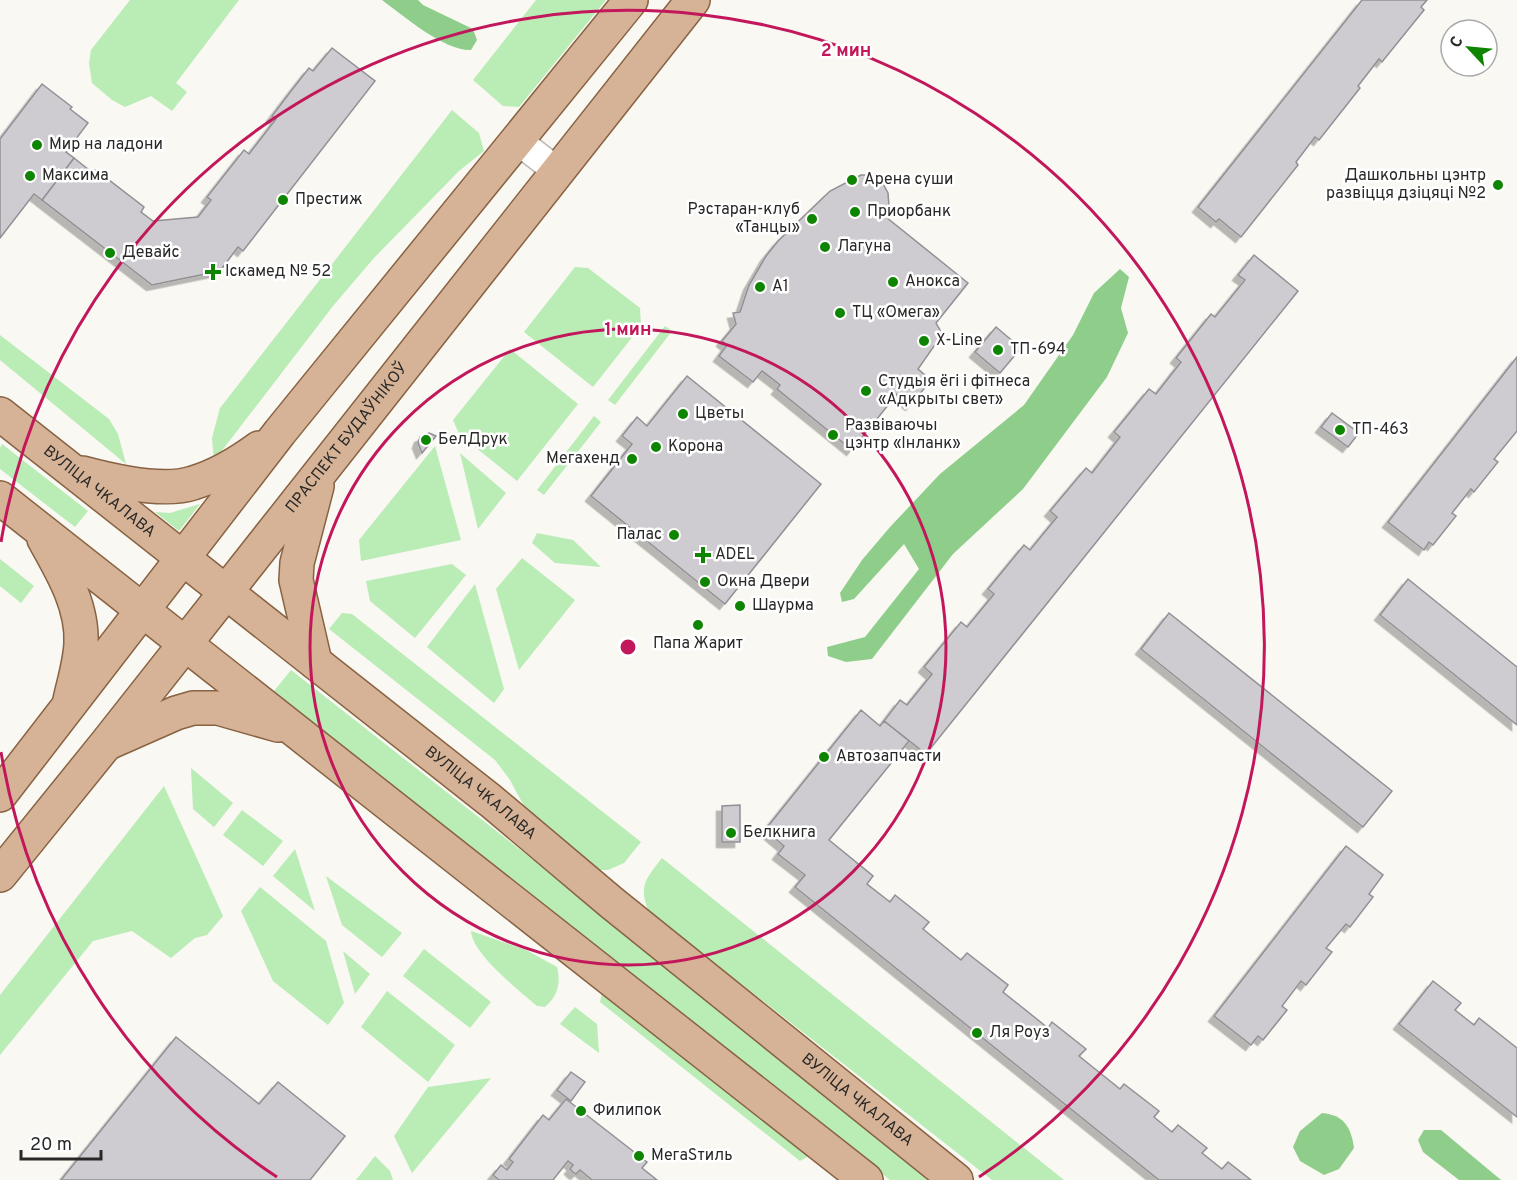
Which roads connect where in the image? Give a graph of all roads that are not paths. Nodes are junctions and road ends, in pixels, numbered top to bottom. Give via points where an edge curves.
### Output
1 (631, 0) edge
2 (693, 0) edge
3 (518, 141) junction
4 (557, 171) junction
5 (0, 414) edge
6 (280, 432) junction
7 (322, 470) junction
8 (74, 471) junction
9 (0, 498) edge
10 (37, 527) junction
11 (183, 558) junction
12 (226, 592) junction
13 (143, 610) junction
14 (185, 644) junction
15 (315, 662) junction
16 (69, 708) junction
17 (295, 730) junction
18 (106, 744) junction
19 (0, 795) edge
20 (0, 875) edge
21 (866, 1180) edge
22 (956, 1180) edge

1 - 3 main road
2 - 4 main road, ПРАСПЕКТ БУДАЎНІКОЎ
3 - 4 street
3 - 6 main road
4 - 7 main road, ПРАСПЕКТ БУДАЎНІКОЎ
5 - 8 main road, ВУЛІЦА ЧКАЛАВА
6 - 8 main road via 241,461 192,484 157,487 120,483
6 - 11 main road
7 - 12 main road, ПРАСПЕКТ БУДАЎНІКОЎ
7 - 15 main road via 304,532 296,580
8 - 11 main road, ВУЛІЦА ЧКАЛАВА
9 - 10 main road
10 - 13 main road
10 - 16 main road via 78,610 81,645
11 - 12 main road, ВУЛІЦА ЧКАЛАВА
11 - 13 main road
12 - 14 main road, ПРАСПЕКТ БУДАЎНІКОЎ
12 - 15 main road, ВУЛІЦА ЧКАЛАВА
13 - 14 main road
13 - 16 main road
14 - 17 main road
14 - 18 main road, ПРАСПЕКТ БУДАЎНІКОЎ
15 - 22 main road, ВУЛІЦА ЧКАЛАВА
16 - 19 main road
17 - 18 main road via 218,708 193,708
17 - 21 main road
18 - 20 main road, ПРАСПЕКТ БУДАЎНІКОЎ

